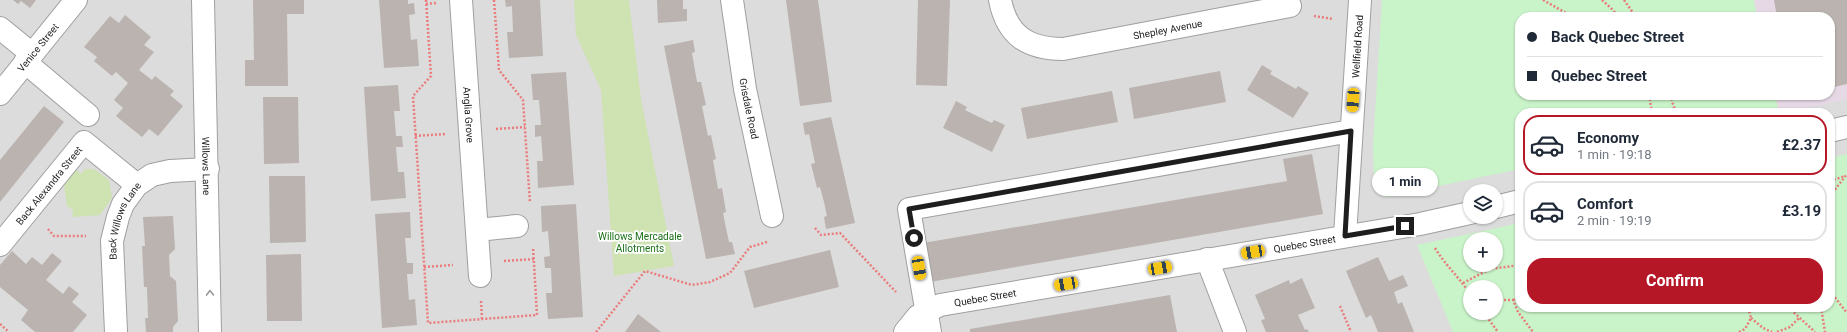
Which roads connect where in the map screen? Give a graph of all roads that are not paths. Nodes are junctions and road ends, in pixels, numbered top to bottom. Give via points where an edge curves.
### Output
1 (76, 0) edge
2 (203, 0) edge
3 (461, 0) edge
4 (732, 0) edge
5 (1000, 0) edge
6 (1360, 0) edge
7 (1290, 6) road end
8 (0, 28) edge
9 (29, 58) junction
10 (0, 94) edge
11 (88, 115) dead end
12 (1847, 127) edge
13 (1835, 130) edge
14 (1351, 131) junction
15 (208, 169) junction
16 (137, 184) junction
17 (1515, 202) edge
18 (1503, 205) edge
19 (1463, 215) edge
20 (772, 216) dead end
21 (517, 226) dead end
22 (477, 230) junction
23 (1345, 236) junction
24 (0, 245) edge
25 (1207, 259) junction
26 (480, 276) dead end
27 (920, 323) edge
28 (116, 332) edge
29 (210, 332) edge
30 (1235, 332) edge

1 - 9 street, Venice Street
2 - 15 street, Willows Lane
3 - 22 street, Anglia Grove
4 - 20 street, Grisdale Road via 746,89
5 - 7 street, Shepley Avenue via 1003,16 1010,28 1023,39 1048,49 1063,49
6 - 14 street, Wellfield Road
8 - 9 street
9 - 10 street, Venice Street
9 - 11 street
12 - 13 street
14 - 23 street, Wellfield Road
14 - 27 street via 909,209
15 - 16 street, Back Willows Lane via 162,172
29 -> 15 street, Willows Lane
16 - 24 street, Back Alexandra Street via 84,142
16 - 28 street, Back Willows Lane via 123,204 113,236
17 - 18 street
19 - 23 street, Quebec Street
21 - 22 street
22 - 26 street, Anglia Grove
23 - 25 street, Quebec Street
25 - 27 street, Quebec Street via 940,305
25 - 30 street

